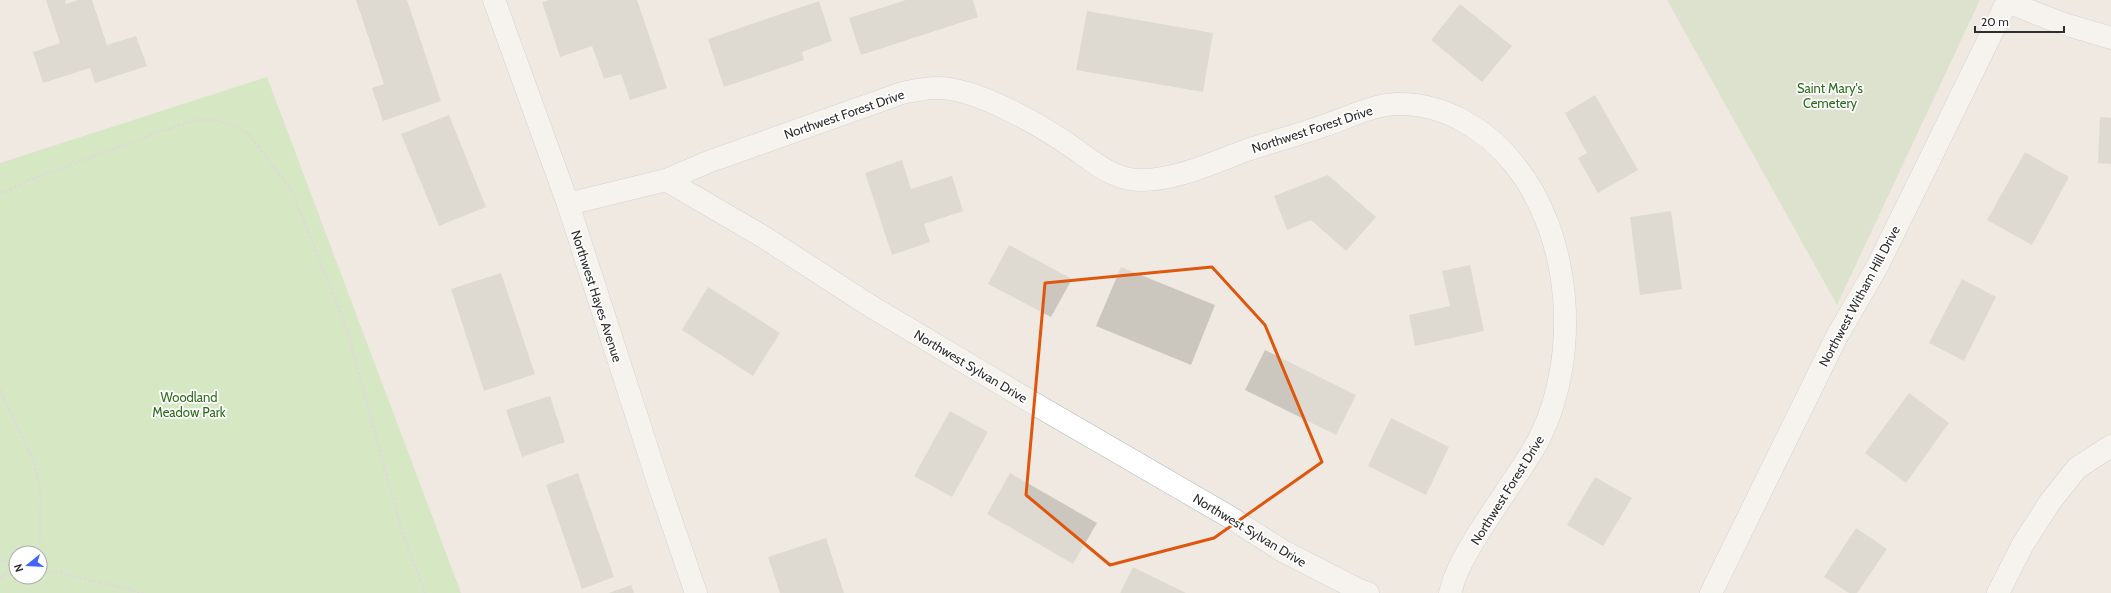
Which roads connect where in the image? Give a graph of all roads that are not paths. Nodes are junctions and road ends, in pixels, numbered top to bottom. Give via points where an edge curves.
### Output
1 (494, 0) edge
2 (2007, 1) edge
3 (2111, 38) edge
4 (666, 180) junction
5 (568, 204) junction
6 (2111, 446) edge
7 (696, 593) edge
8 (1368, 593) edge
9 (1450, 593) edge
10 (1711, 593) edge
11 (1998, 593) edge

1 - 5 street, Northwest Hayes Avenue
2 - 3 street via 2061,23
2 - 10 street, Northwest Witham Hill Drive via 1878,265 1837,336
4 - 5 street
4 - 8 street, Northwest Sylvan Drive via 762,236 872,307 1228,516 1283,551
4 - 9 street, Northwest Forest Drive via 708,162 902,93 934,88 956,89 977,95 1036,125 1105,171 1126,179 1144,180 1179,174 1256,147 1292,138 1374,108 1397,104 1421,106 1450,113 1484,133 1503,150 1520,171 1541,208 1558,255 1565,296 1561,372 1554,404 1542,434 1526,463 1479,533 1456,575
5 - 7 street, Northwest Hayes Avenue
6 - 11 street via 2077,468 2023,544

